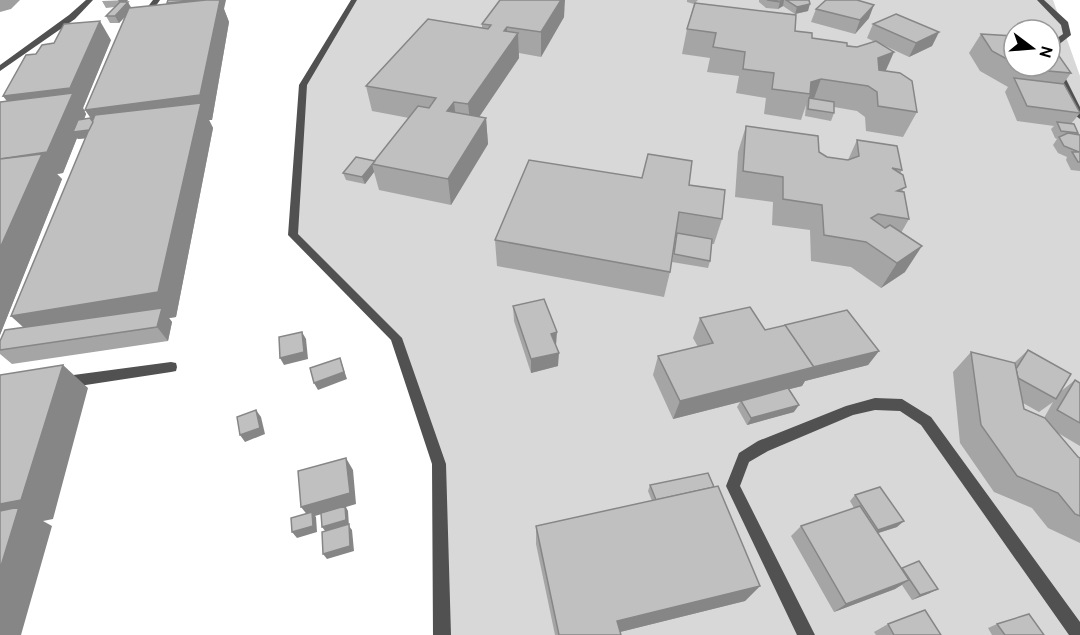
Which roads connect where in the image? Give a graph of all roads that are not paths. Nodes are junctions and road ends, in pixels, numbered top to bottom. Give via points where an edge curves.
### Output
1 (90, 0) edge
2 (157, 0) edge
3 (354, 0) edge
4 (1040, 0) edge
5 (1059, 18) edge
6 (142, 19) edge
7 (1062, 21) edge
8 (1062, 39) edge
9 (0, 69) edge
10 (1061, 78) edge
11 (1080, 116) edge
12 (171, 367) dead end
13 (57, 384) edge
14 (442, 635) edge
15 (806, 635) edge
16 (1079, 635) edge

1 - 9 lane
2 - 6 lane
3 - 14 lane via 303,85 293,235 396,338 439,464
4 - 5 lane
7 - 8 lane via 1067,35
10 - 11 lane
12 - 13 lane
15 - 16 lane via 733,486 744,459 763,446 851,410 876,404 902,405 926,421

